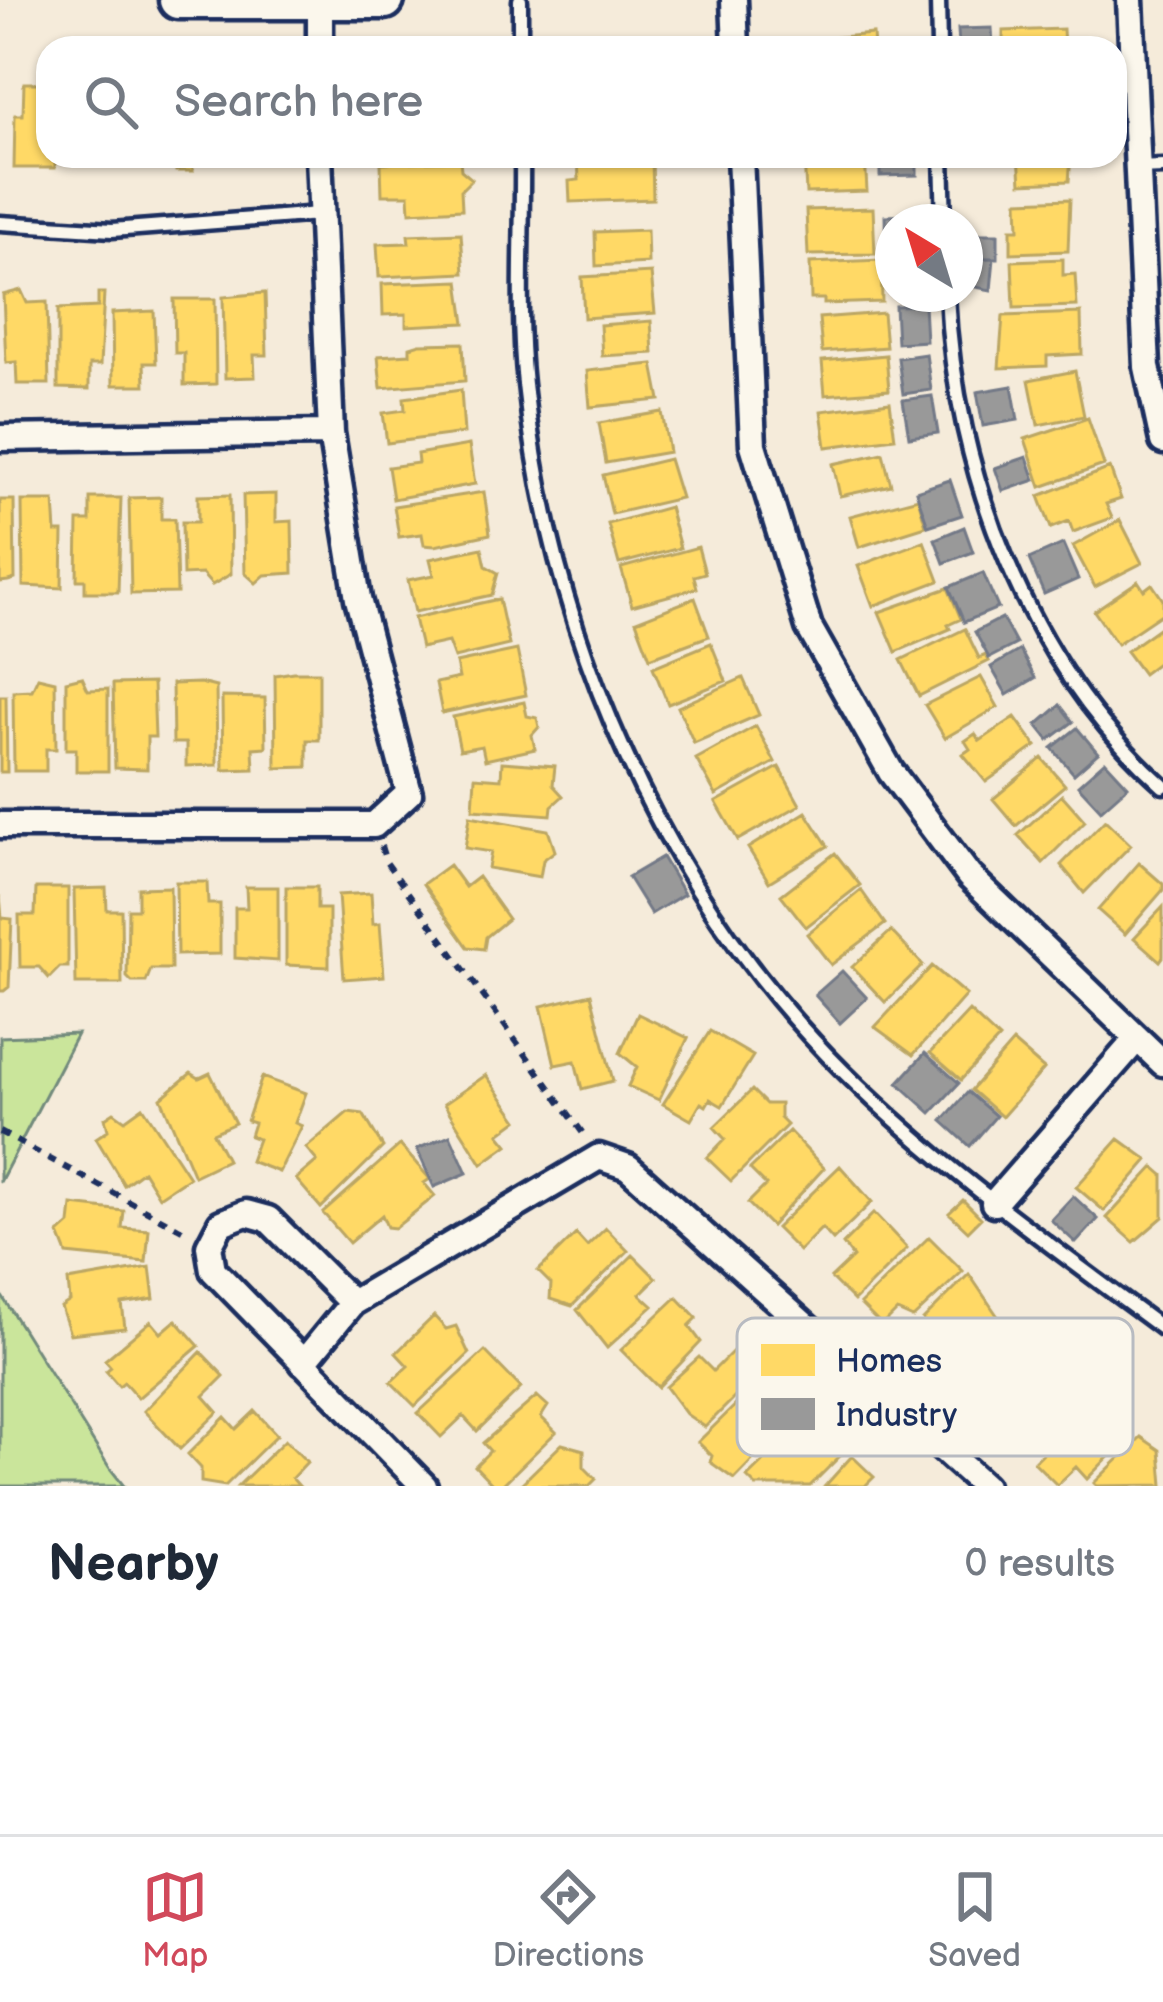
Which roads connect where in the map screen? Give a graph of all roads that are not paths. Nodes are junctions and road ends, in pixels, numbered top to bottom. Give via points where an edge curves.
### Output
1 (178, 0) edge
2 (385, 0) edge
3 (520, 0) edge
4 (734, 0) edge
5 (938, 0) edge
6 (1130, 0) edge
7 (320, 2) edge
8 (320, 36) edge
9 (520, 36) edge
10 (736, 36) edge
11 (939, 36) edge
12 (1163, 167) edge
13 (319, 168) edge
14 (522, 168) edge
15 (741, 168) edge
16 (942, 168) edge
17 (1136, 168) junction
18 (943, 204) edge
19 (319, 214) junction
20 (0, 223) edge
21 (949, 312) edge
22 (331, 434) junction
23 (0, 438) edge
24 (1163, 440) edge
25 (1163, 786) edge
26 (0, 825) edge
27 (1135, 1042) junction
28 (1163, 1063) edge
29 (994, 1203) junction
30 (352, 1303) junction
31 (797, 1318) edge
32 (1163, 1329) edge
33 (303, 1363) junction
34 (951, 1456) edge
35 (424, 1486) edge
36 (984, 1486) edge

1 - 7 street
2 - 7 street
3 - 9 lane
4 - 10 street
5 - 11 lane
6 - 17 street
7 - 8 street
12 - 17 lane
13 - 19 street
14 - 29 lane via 524,381 545,511 597,687 663,836 748,959 843,1072
15 - 27 street via 753,445 809,627 890,772 969,876
16 - 18 lane
17 - 24 street via 1147,367
19 - 20 lane via 112,230
19 - 22 street
21 - 25 lane via 960,419 1013,573 1100,719
22 - 23 street
22 - 26 street via 358,599 409,793 374,825
27 - 28 street
27 - 29 street
29 - 32 lane
30 - 31 street via 599,1156 628,1167
30 - 33 street
30 - 33 street via 268,1219 245,1213 220,1223 209,1246 214,1270
33 - 35 street
34 - 36 street

